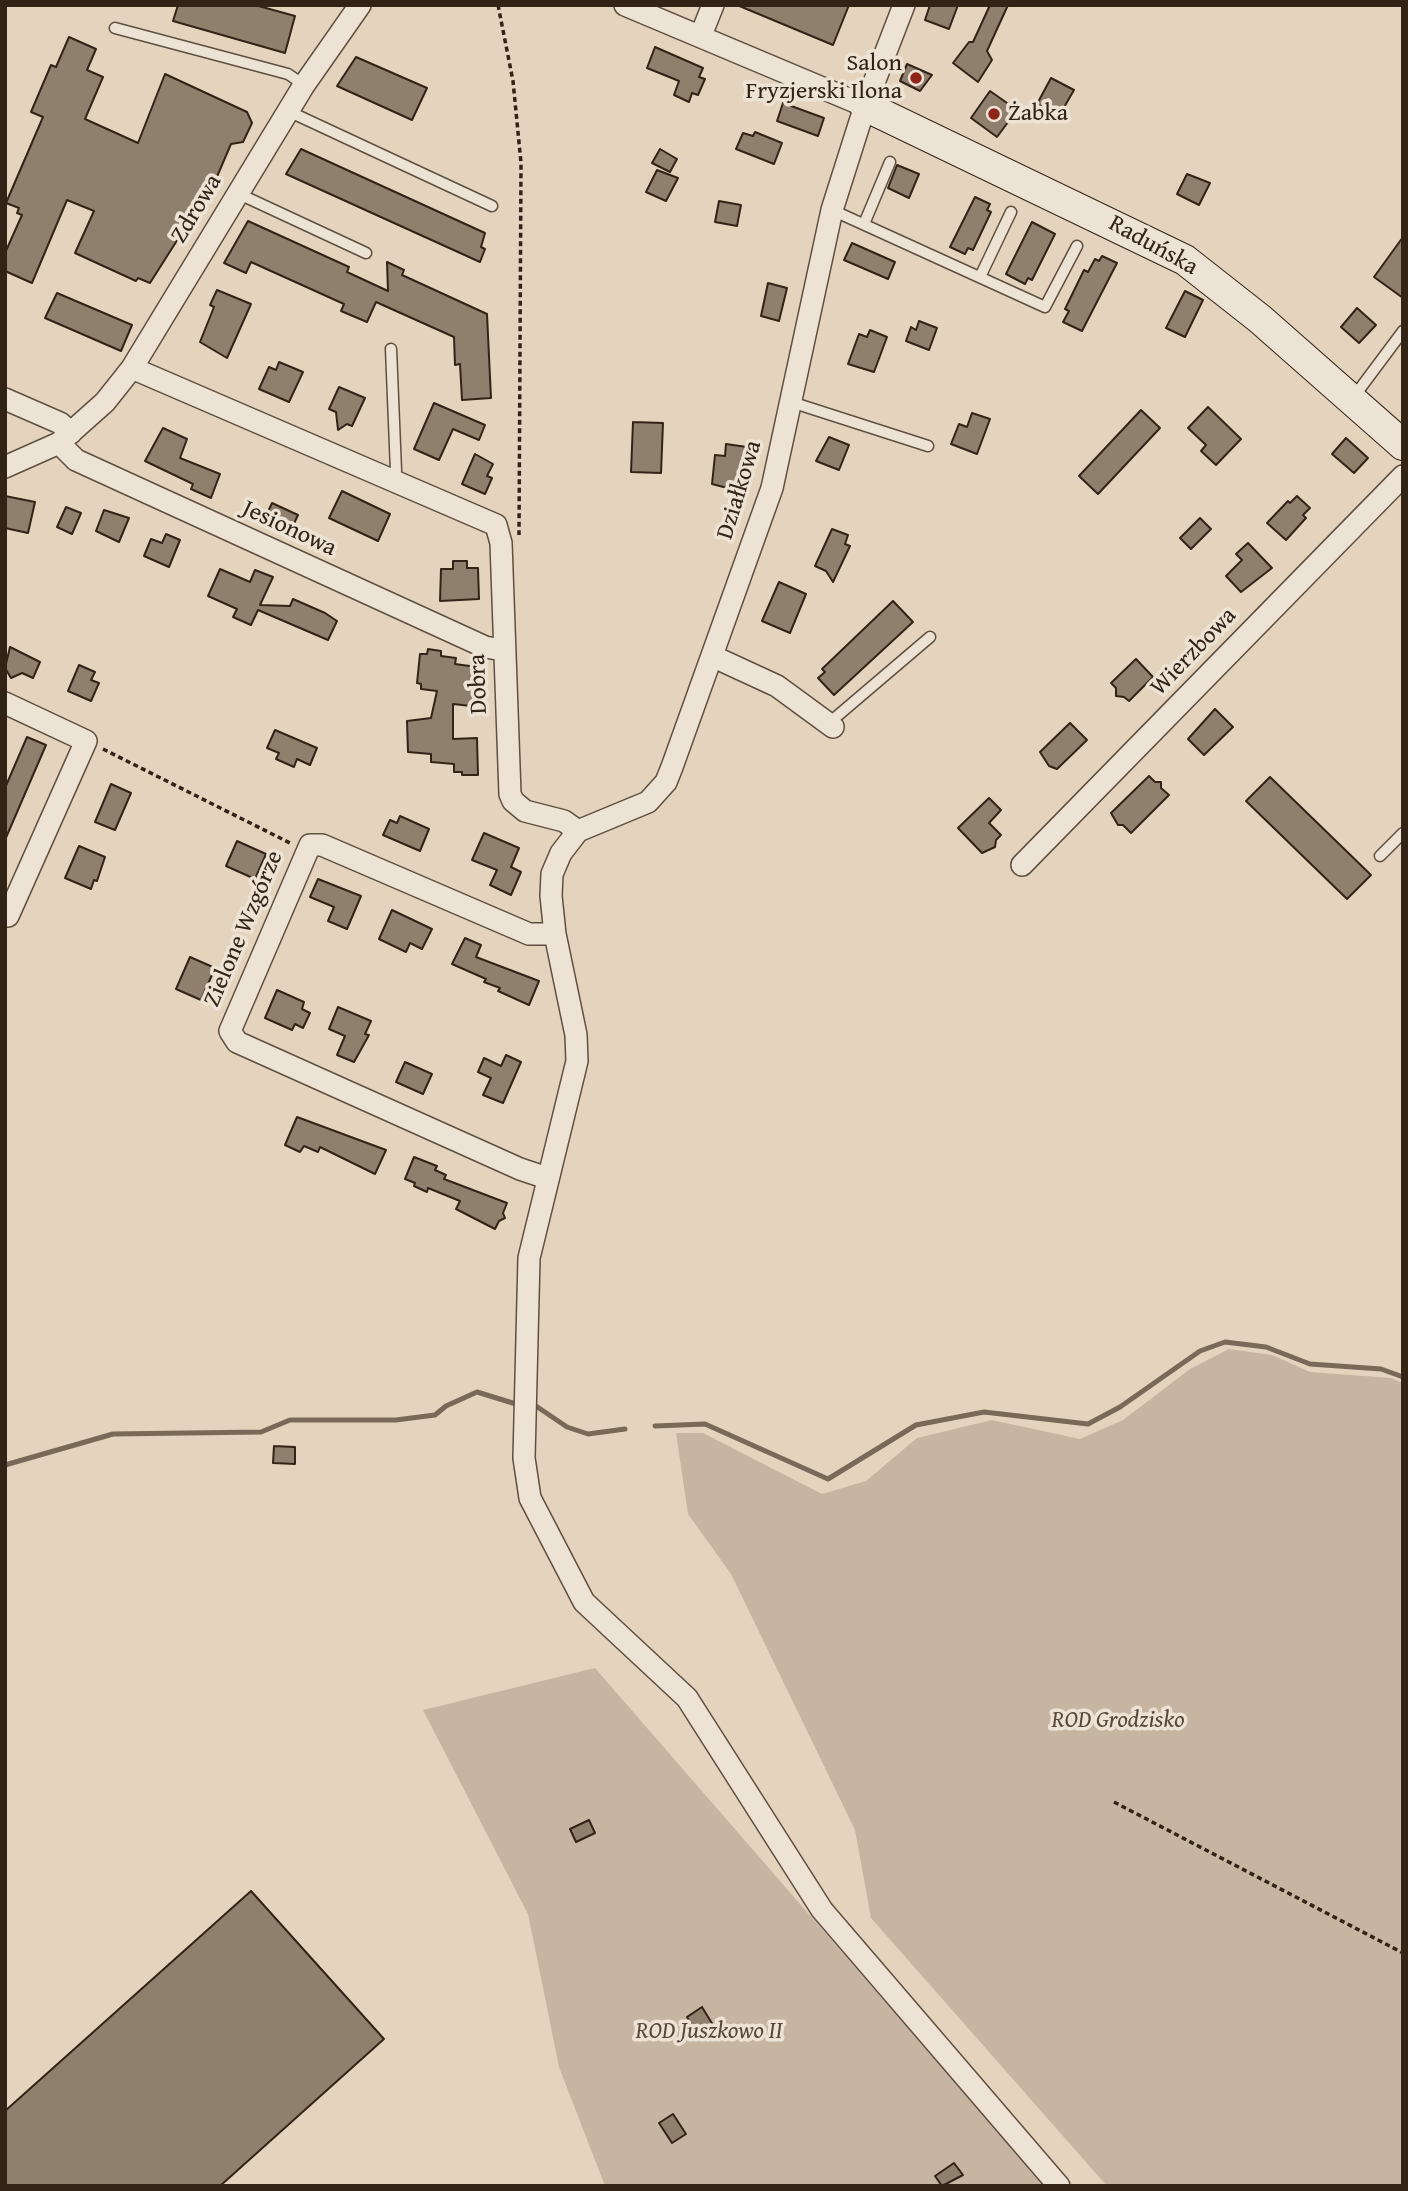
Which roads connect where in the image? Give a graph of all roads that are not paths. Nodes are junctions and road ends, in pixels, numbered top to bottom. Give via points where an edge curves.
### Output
1 (360, 5) edge
2 (625, 5) edge
3 (713, 5) edge
4 (904, 5) edge
5 (115, 28) dead end
6 (701, 35) junction
7 (304, 85) junction
8 (865, 106) junction
9 (288, 111) junction
10 (890, 162) dead end
11 (237, 192) junction
12 (492, 206) dead end
13 (832, 210) junction
14 (1011, 212) dead end
15 (864, 224) junction
16 (1077, 246) dead end
17 (366, 253) dead end
18 (980, 277) junction
19 (1403, 331) edge
20 (391, 349) dead end
21 (132, 368) junction
22 (5, 399) edge
23 (1351, 400) junction
24 (791, 402) junction
25 (65, 438) junction
26 (1403, 445) edge
27 (928, 446) dead end
28 (5, 467) edge
29 (1403, 476) edge
30 (393, 479) junction
31 (930, 637) dead end
32 (503, 650) junction
33 (712, 656) junction
34 (5, 703) edge
35 (831, 725) joint
36 (578, 831) junction
37 (1403, 832) edge
38 (1380, 856) dead end
39 (1022, 865) dead end
40 (6, 919) edge
41 (555, 934) junction
42 (547, 1178) junction
43 (1059, 2186) edge

1 - 7 street, Zdrowa
2 - 6 street
3 - 6 street
4 - 8 street, Działkowa
5 - 7 lane via 288,74
6 - 8 street
7 - 9 street, Zdrowa
8 - 13 street, Działkowa
8 - 23 street, Raduńska via 1185,260 1242,303
9 - 11 street, Zdrowa
9 - 12 lane
10 - 15 lane
11 - 17 lane
11 - 21 street, Zdrowa
13 - 15 lane
13 - 24 street, Działkowa
14 - 18 lane
15 - 18 lane
16 - 18 lane via 1045,307
19 - 23 lane
20 - 30 lane
21 - 25 street, Zdrowa via 105,402
21 - 30 street
22 - 25 street via 60,423
23 - 26 street, Raduńska
24 - 27 lane
24 - 33 street, Działkowa via 772,488
25 - 28 street, Zdrowa
25 - 32 street, Jesionowa via 76,460 485,647
29 - 39 street, Wierzbowa
30 - 32 street, Dobra via 491,522 499,530
31 - 35 lane
32 - 36 street, Dobra via 513,801 525,811 564,821
33 - 35 street via 777,686
33 - 36 street, Działkowa via 659,791 634,809
34 - 40 street via 86,741
36 - 41 street via 552,874
37 - 38 lane
41 - 42 street via 577,1061
41 - 42 street, Zielone Wzgórze via 529,934 322,845 310,845 230,1036
42 - 43 street via 529,1258 524,1458 530,1498 572,1583 601,1619 687,1698 822,1910

